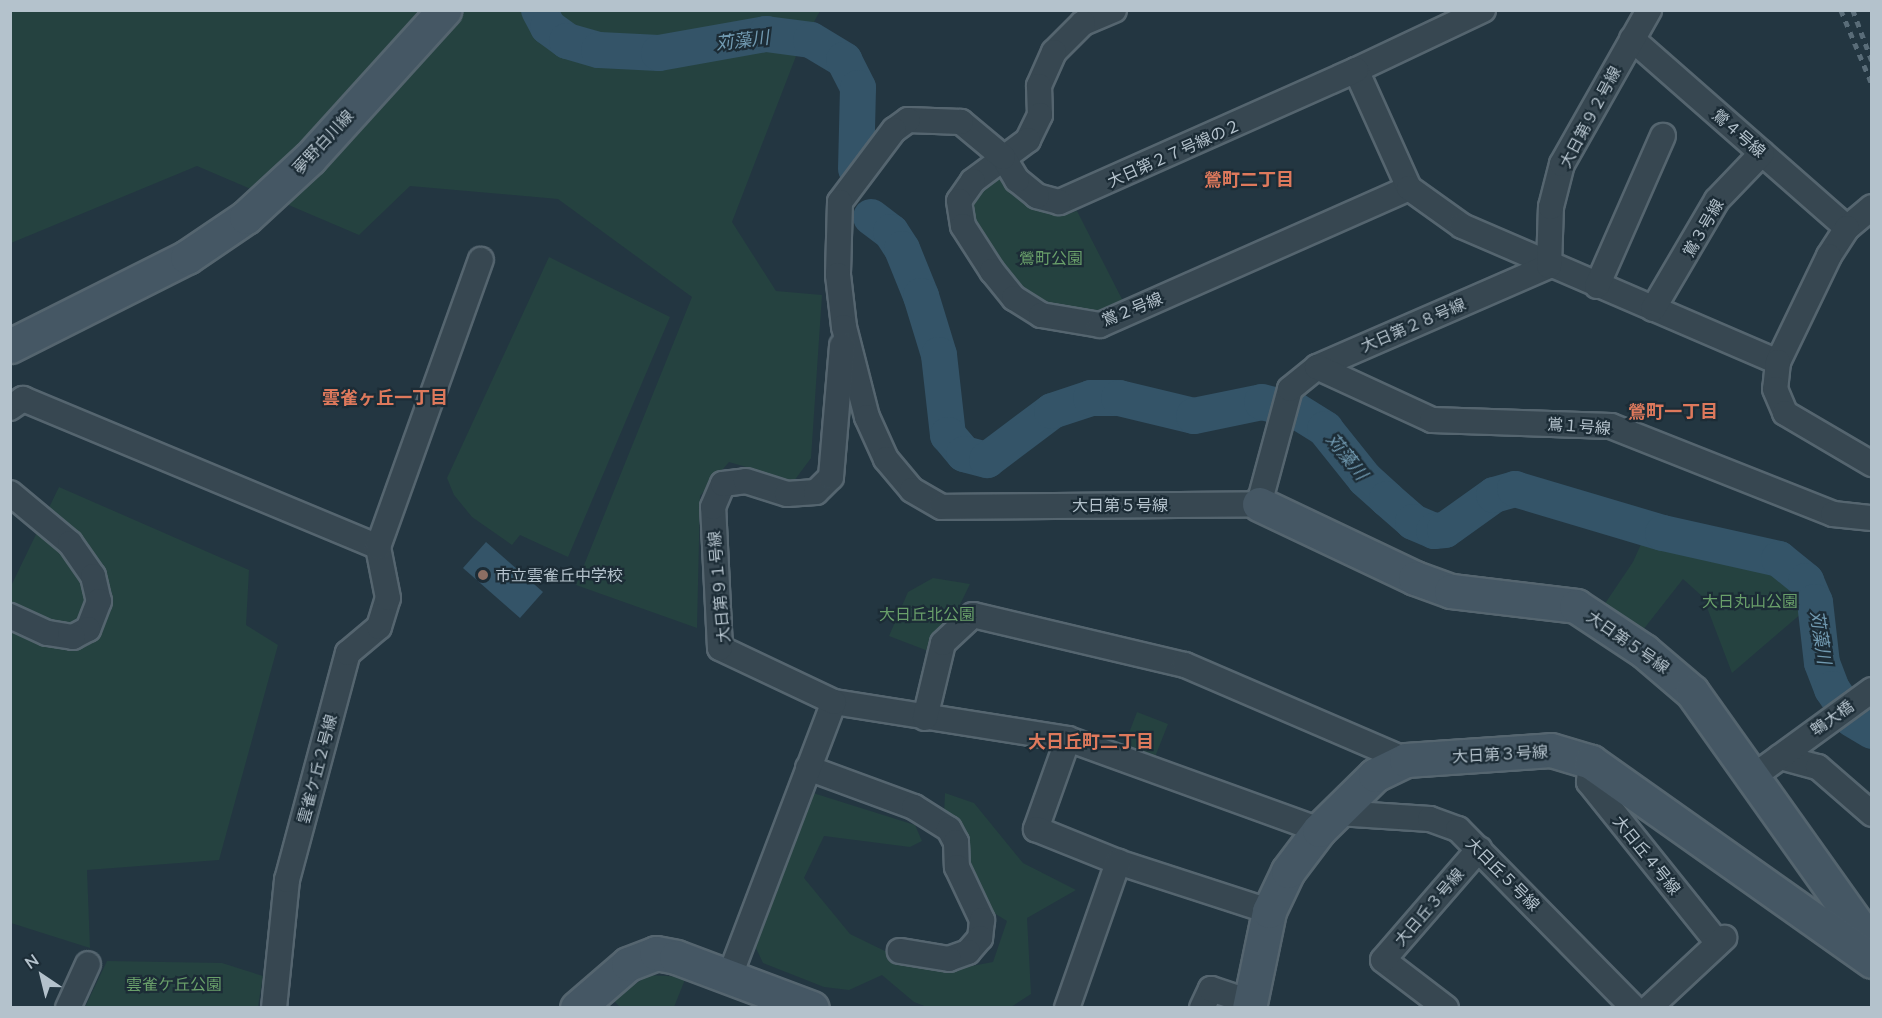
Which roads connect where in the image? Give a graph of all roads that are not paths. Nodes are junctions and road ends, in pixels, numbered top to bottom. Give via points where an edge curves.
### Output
1 (444, 10) edge
2 (1114, 10) edge
3 (1484, 10) edge
4 (1649, 10) edge
5 (1632, 39) junction
6 (1356, 70) junction
7 (1663, 136) dead end
8 (1762, 153) junction
9 (1002, 157) junction
10 (1409, 188) junction
11 (1872, 207) edge
12 (1847, 228) junction
13 (187, 257) junction
14 (481, 260) dead end
15 (1549, 266) junction
16 (1597, 286) junction
17 (1653, 309) junction
18 (10, 325) edge
19 (844, 327) junction
20 (10, 346) edge
21 (1778, 362) junction
22 (1317, 367) junction
23 (10, 408) edge
24 (1872, 464) edge
25 (10, 494) edge
26 (1258, 504) junction
27 (1872, 518) edge
28 (378, 547) junction
29 (10, 616) edge
30 (1872, 690) edge
31 (834, 702) junction
32 (925, 718) junction
33 (1068, 739) junction
34 (1787, 751) junction
35 (1406, 760) junction
36 (1591, 762) junction
37 (808, 768) junction
38 (1754, 776) junction
39 (1872, 814) edge
40 (1328, 822) junction
41 (1479, 849) junction
42 (1118, 862) junction
43 (1269, 911) junction
44 (1872, 945) edge
45 (900, 951) dead end
46 (1872, 961) edge
47 (87, 964) dead end
48 (729, 978) junction
49 (1250, 1005) edge
50 (68, 1008) edge
51 (274, 1008) edge
52 (577, 1008) edge
53 (813, 1008) edge
54 (1067, 1008) edge
55 (1202, 1008) edge
56 (1446, 1008) edge
57 (1634, 1008) edge
58 (1649, 1008) edge

1 - 13 street, 夢野白川線 via 281,187 246,218
2 - 9 street via 1083,23 1054,52 1039,86 1040,115 1028,140
3 - 6 street, 大日第２７号線の２
4 - 5 street, 大日第９２号線
5 - 8 street, 鶯４号線
5 - 15 street, 大日第９２号線 via 1562,164 1551,207
6 - 9 street, 大日第２７号線の２ via 1059,202 1037,196 1017,180
6 - 10 street
7 - 16 street
8 - 12 street, 鶯４号線
8 - 17 street, 鴬３号線 via 1717,200
9 - 10 street, 鴬２号線 via 973,181 958,201 963,226 1014,298 1041,315 1100,325
9 - 19 street, 大日第５号線 via 961,122 908,120 894,130 840,202 838,275
10 - 15 street via 1462,226
11 - 12 street
12 - 21 street via 1829,256
13 - 18 street, 夢野白川線
13 - 20 street, 夢野白川線
14 - 28 street
15 - 16 street
15 - 22 street, 大日第２８号線
16 - 17 street
17 - 21 street
19 - 26 street, 大日第５号線 via 867,417 886,459 912,490 942,507
19 - 31 street, 大日第９１号線 via 831,477 816,492 787,494 746,481 723,484 713,507 720,648
21 - 24 street via 1774,389 1785,413
22 - 26 street, 大日第２８号線 via 1290,389
22 - 27 street, 鴬１号線 via 1432,420 1611,426 1833,514
23 - 28 street via 23,399
25 - 29 street via 70,543 93,576 99,601 88,629 73,637 47,633
26 - 38 street, 大日第５号線 via 1451,591 1576,606 1692,692
28 - 51 street, 雲雀ケ丘２号線 via 388,598 379,627 348,653 287,880
30 - 34 street, 鵯大橋
31 - 32 street, 大日丘５号線
31 - 37 street
32 - 33 street, 大日丘５号線
32 - 35 street via 943,643 973,615 1185,665
33 - 40 street, 大日丘５号線
33 - 42 street via 1036,829
34 - 38 street, 鵯大橋
34 - 39 street via 1818,767
35 - 36 street, 大日第３号線 via 1551,750
35 - 40 street, 大日第３号線 via 1375,775
36 - 46 street, 大日第３号線
36 - 58 street, 大日丘４号線 via 1589,782 1721,941
37 - 45 street via 914,807 949,829 956,842 957,867 982,920 980,938 968,952 949,959
37 - 48 street
38 - 44 street, 大日第５号線
40 - 41 street, 大日丘５号線 via 1430,819 1458,830
40 - 43 street, 大日第３号線 via 1288,871
41 - 56 street, 大日丘３号線 via 1383,960
41 - 57 street, 大日丘５号線
42 - 43 street
42 - 54 street
43 - 49 street, 大日第３号線
47 - 50 street
48 - 52 street via 676,957 641,956 606,979
48 - 53 street
49 - 55 street via 1211,989

